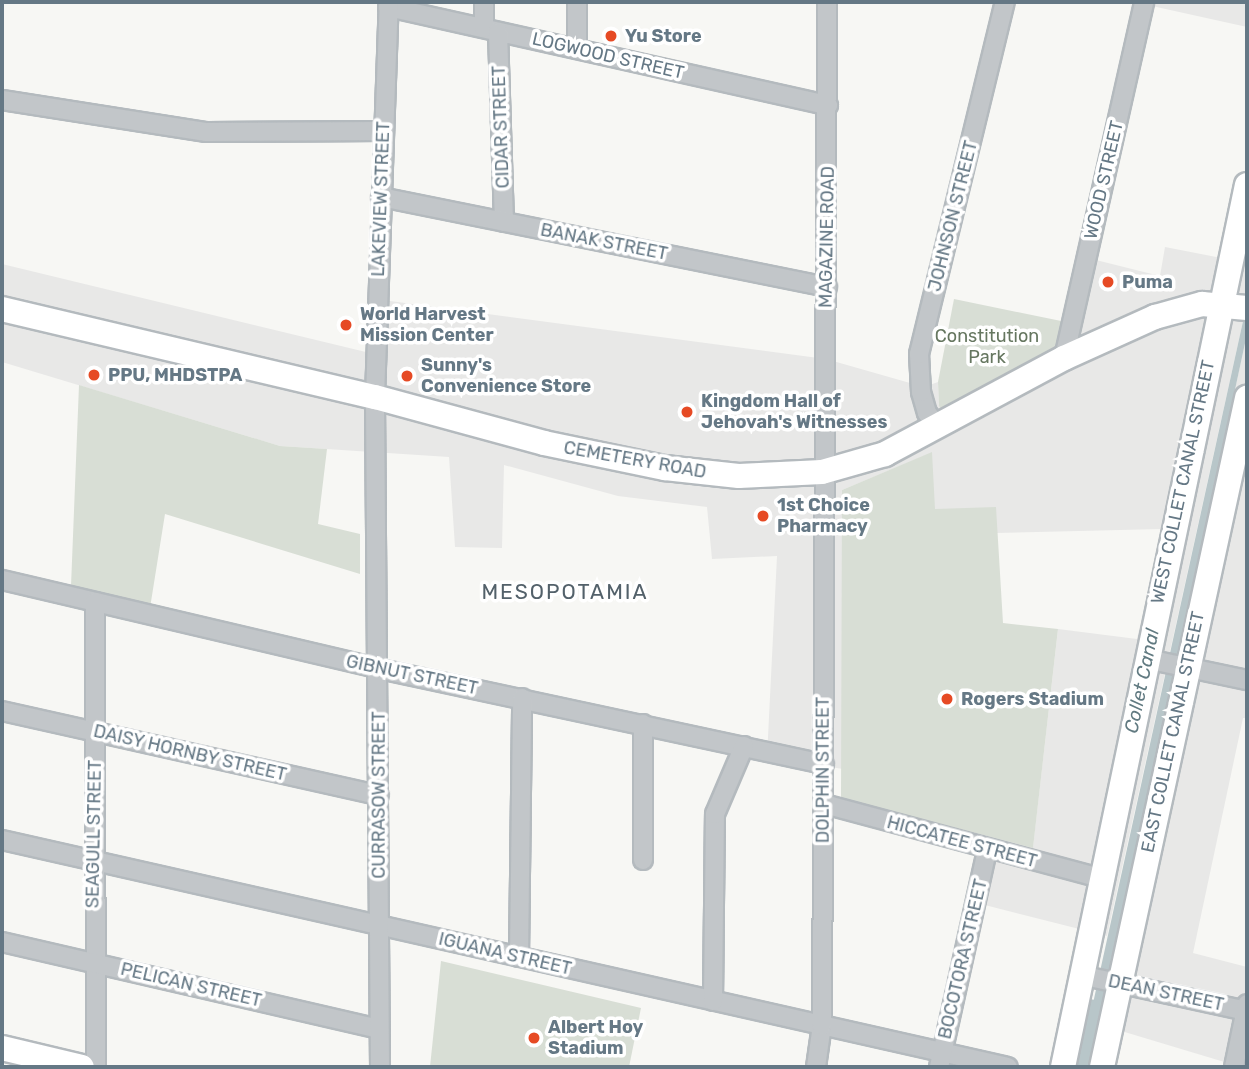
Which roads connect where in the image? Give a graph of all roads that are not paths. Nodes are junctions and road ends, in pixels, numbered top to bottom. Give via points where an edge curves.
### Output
1 (484, 2) edge
2 (577, 2) edge
3 (827, 2) edge
4 (1005, 2) edge
5 (1144, 2) edge
6 (388, 4) edge
7 (491, 30) junction
8 (577, 49) junction
9 (2, 100) edge
10 (828, 105) junction
11 (384, 131) junction
12 (1247, 185) edge
13 (381, 197) junction
14 (504, 222) junction
15 (827, 287) junction
16 (1234, 306) edge
17 (2, 309) edge
18 (1064, 358) junction
19 (375, 397) junction
20 (1247, 398) edge
21 (938, 426) junction
22 (822, 472) junction
23 (2, 580) edge
24 (95, 601) junction
25 (1153, 660) junction
26 (1183, 666) junction
27 (380, 669) junction
28 (1247, 680) edge
29 (522, 698) junction
30 (2, 710) edge
31 (643, 724) junction
32 (95, 732) junction
33 (744, 746) junction
34 (824, 764) junction
35 (379, 795) junction
36 (824, 804) junction
37 (2, 840) edge
38 (987, 850) junction
39 (643, 860) dead end
40 (93, 861) junction
41 (1100, 878) junction
42 (378, 925) junction
43 (2, 942) edge
44 (519, 957) junction
45 (93, 963) junction
46 (1101, 980) junction
47 (713, 1001) junction
48 (1247, 1008) edge
49 (822, 1025) junction
50 (379, 1029) junction
51 (2, 1048) edge
52 (941, 1060) edge
53 (82, 1067) edge
54 (96, 1067) edge
55 (380, 1067) edge
56 (816, 1067) edge
57 (1009, 1067) edge
58 (1063, 1067) edge
59 (1102, 1067) edge
60 (1234, 1067) edge

1 - 7 street, CIDAR STREET
2 - 8 street
3 - 10 street, MAGAZINE ROAD
4 - 21 street, JOHNSON STREET via 919,354 921,392 927,414
5 - 18 street, WOOD STREET
6 - 7 street, LOGWOOD STREET
6 - 11 street, LAKEVIEW STREET
7 - 8 street, LOGWOOD STREET
7 - 14 street, CIDAR STREET
8 - 10 street, LOGWOOD STREET
9 - 11 street via 207,132
10 - 15 street, MAGAZINE ROAD
11 - 13 street, LAKEVIEW STREET
12 - 16 street, WEST COLLET CANAL STREET
13 - 14 street, BANAK STREET
13 - 19 street, LAKEVIEW STREET
14 - 15 street, BANAK STREET
15 - 22 street, MAGAZINE ROAD
16 - 18 street, CEMETERY ROAD via 1172,310
16 - 25 street, WEST COLLET CANAL STREET
17 - 19 street, CEMETERY ROAD
18 - 21 street, CEMETERY ROAD
19 - 22 street, CEMETERY ROAD via 534,441 666,468 739,476
19 - 27 street, CURRASOW STREET
20 - 26 street, EAST COLLET CANAL STREET
21 - 22 street, CEMETERY ROAD via 885,454
22 - 34 street, DOLPHIN STREET
23 - 24 street, GIBNUT STREET
24 - 27 street, GIBNUT STREET
24 - 32 street, SEAGULL STREET
25 - 26 street
25 - 41 street, WEST COLLET CANAL STREET
26 - 28 street
26 - 46 street, EAST COLLET CANAL STREET
27 - 29 street, GIBNUT STREET
27 - 35 street, CURRASOW STREET
29 - 31 street, GIBNUT STREET
29 - 44 street
30 - 32 street, DAISY HORNBY STREET
31 - 33 street, GIBNUT STREET
31 - 39 street
32 - 35 street, DAISY HORNBY STREET
32 - 40 street, SEAGULL STREET
33 - 34 street, GIBNUT STREET
33 - 47 street via 715,814
34 - 36 street, DOLPHIN STREET
35 - 42 street, CURRASOW STREET
36 - 38 street, HICCATEE STREET
36 - 49 street, DOLPHIN STREET
37 - 40 street, IGUANA STREET
38 - 41 street, HICCATEE STREET
38 - 52 street, BOCOTORA STREET
40 - 42 street, IGUANA STREET
40 - 45 street, SEAGULL STREET
41 - 46 street, WEST COLLET CANAL STREET
42 - 44 street, IGUANA STREET
42 - 50 street, CURRASOW STREET
43 - 45 street, PELICAN STREET
44 - 47 street, IGUANA STREET
45 - 50 street, PELICAN STREET
45 - 54 street, SEAGULL STREET
46 - 48 street, DEAN STREET
46 - 58 street, WEST COLLET CANAL STREET
46 - 59 street, EAST COLLET CANAL STREET
47 - 49 street, IGUANA STREET
48 - 60 street
49 - 52 street, IGUANA STREET
49 - 56 street, DOLPHIN STREET
50 - 55 street, CURRASOW STREET
51 - 53 street
52 - 57 street, IGUANA STREET

